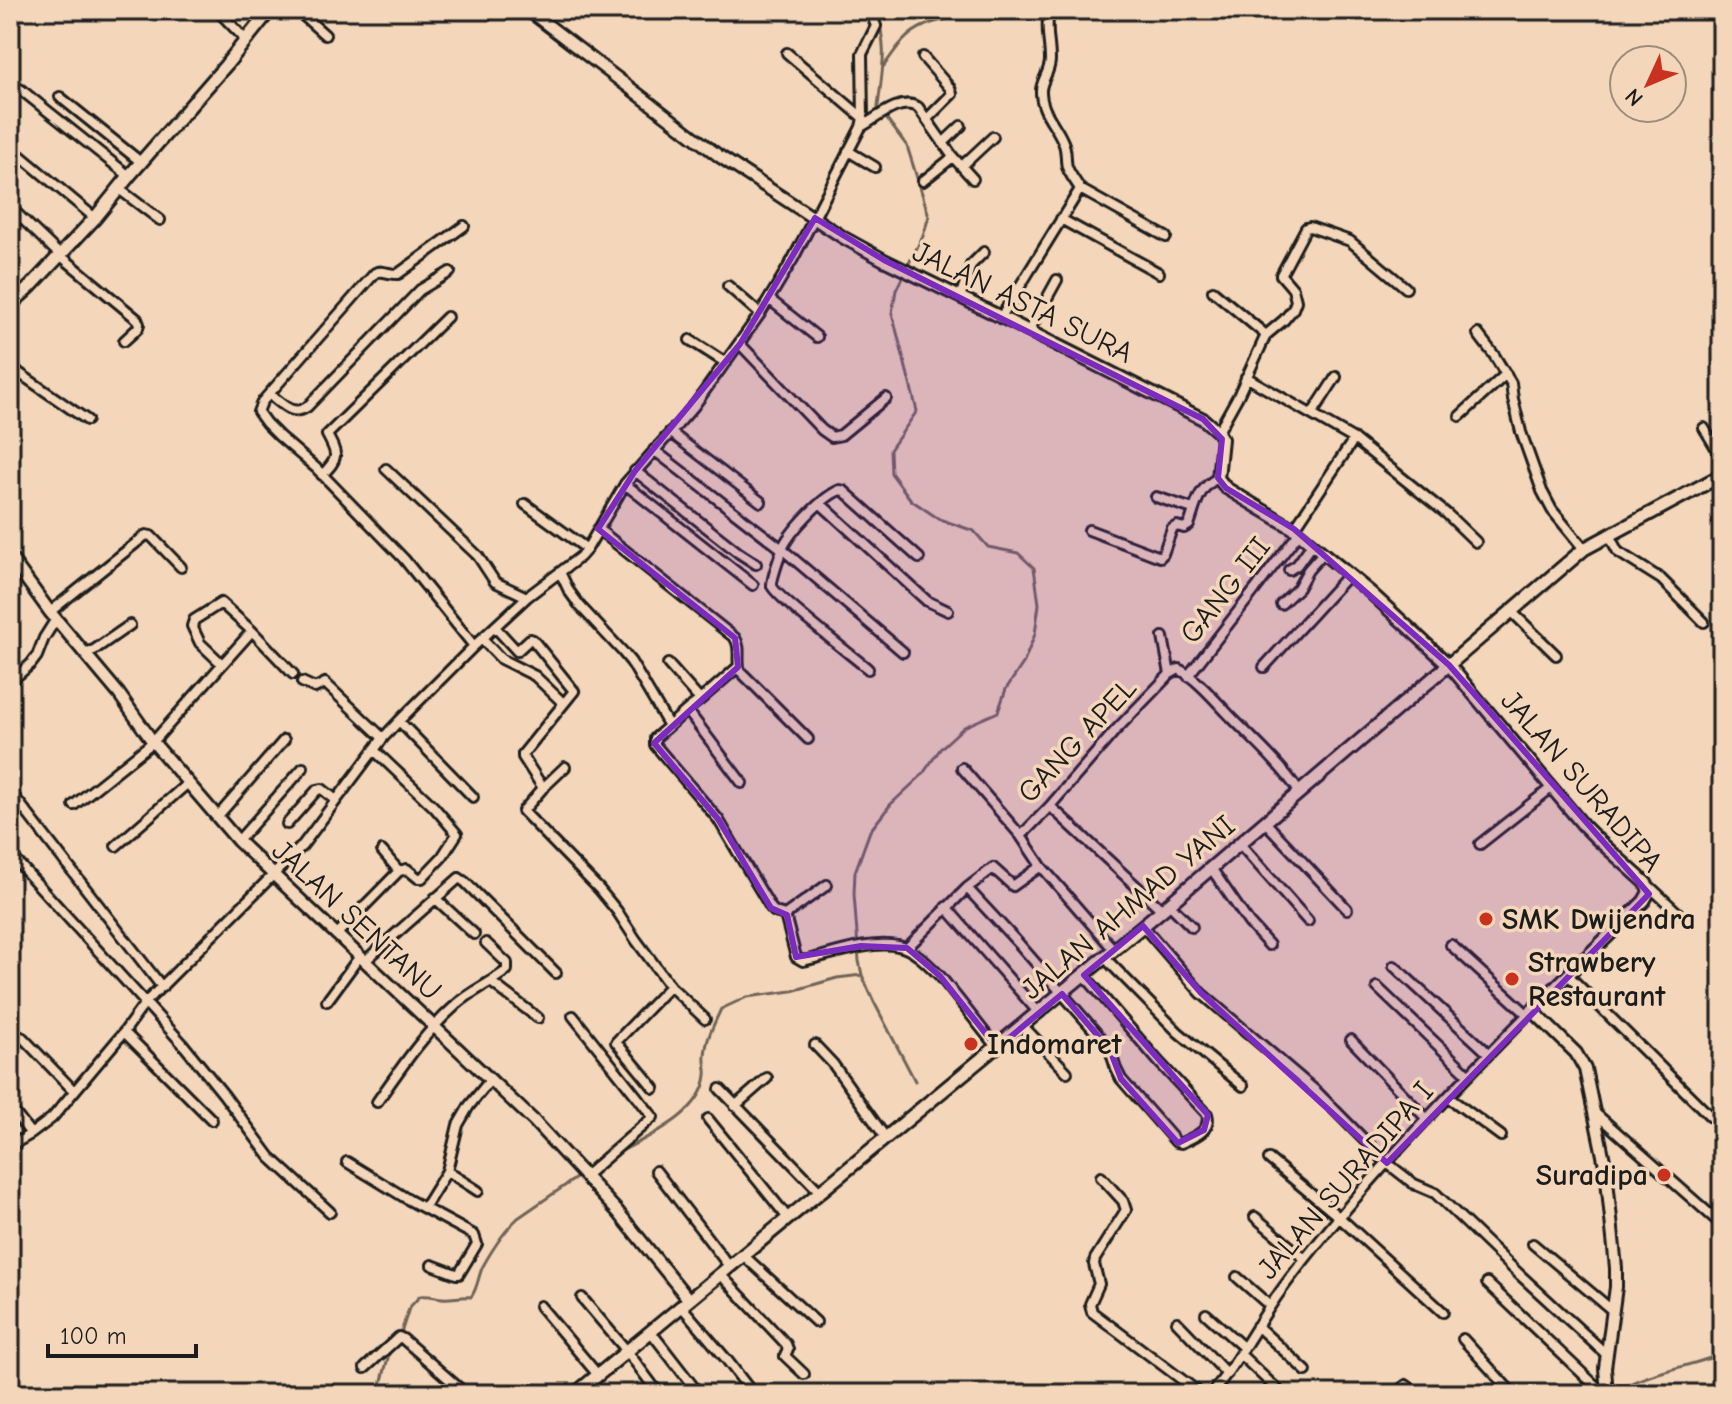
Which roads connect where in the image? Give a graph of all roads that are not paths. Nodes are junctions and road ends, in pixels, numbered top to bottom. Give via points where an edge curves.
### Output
1 (217, 10) edge
2 (270, 10) edge
3 (297, 10) edge
4 (528, 10) edge
5 (870, 10) edge
6 (1049, 10) edge
7 (325, 35) dead end
8 (246, 40) junction
9 (787, 53) dead end
10 (923, 57) dead end
11 (20, 89) dead end
12 (60, 97) dead end
13 (927, 119) junction
14 (862, 123) junction
15 (961, 126) dead end
16 (993, 137) dead end
17 (943, 143) junction
18 (10, 147) edge
19 (848, 151) junction
20 (953, 157) junction
21 (142, 163) junction
22 (962, 166) junction
23 (875, 167) dead end
24 (129, 176) junction
25 (973, 179) dead end
26 (923, 181) dead end
27 (119, 189) junction
28 (1080, 189) junction
29 (10, 207) edge
30 (95, 218) junction
31 (815, 218) junction
32 (1061, 219) junction
33 (160, 220) dead end
34 (464, 226) dead end
35 (1166, 237) dead end
36 (984, 252) dead end
37 (61, 256) junction
38 (450, 272) dead end
39 (1159, 273) dead end
40 (1057, 280) dead end
41 (728, 286) dead end
42 (1406, 288) dead end
43 (1213, 291) dead end
44 (960, 297) junction
45 (769, 299) junction
46 (10, 305) edge
47 (760, 314) junction
48 (447, 317) dead end
49 (1001, 317) junction
50 (1029, 331) junction
51 (1478, 334) dead end
52 (1266, 335) junction
53 (817, 337) dead end
54 (690, 340) dead end
55 (124, 341) dead end
56 (740, 344) junction
57 (726, 363) junction
58 (10, 364) edge
59 (1506, 374) junction
60 (1246, 377) junction
61 (1336, 377) dead end
62 (269, 394) junction
63 (886, 398) dead end
64 (1312, 414) junction
65 (1460, 416) dead end
66 (87, 420) dead end
67 (1704, 428) dead end
68 (670, 432) junction
69 (1218, 432) junction
70 (1354, 439) junction
71 (654, 450) junction
72 (1722, 458) edge
73 (386, 469) dead end
74 (635, 471) junction
75 (322, 475) junction
76 (1722, 475) edge
77 (1218, 478) junction
78 (625, 484) junction
79 (1156, 497) dead end
80 (761, 502) dead end
81 (525, 504) dead end
82 (821, 504) junction
83 (1193, 509) junction
84 (598, 529) junction
85 (1089, 530) dead end
86 (1296, 531) junction
87 (1609, 535) junction
88 (1476, 542) dead end
89 (1312, 544) junction
90 (587, 549) junction
91 (782, 549) junction
92 (1584, 549) junction
93 (1323, 553) junction
94 (10, 557) edge
95 (919, 558) dead end
96 (756, 564) dead end
97 (181, 567) dead end
98 (1289, 570) dead end
99 (560, 572) junction
100 (1349, 574) junction
101 (753, 585) dead end
102 (527, 597) junction
103 (1281, 604) dead end
104 (948, 611) dead end
105 (1511, 611) junction
106 (53, 616) junction
107 (1704, 622) dead end
108 (130, 625) dead end
109 (495, 627) junction
110 (252, 631) junction
111 (1163, 637) dead end
112 (478, 642) junction
113 (903, 652) dead end
114 (85, 653) junction
115 (1556, 655) dead end
116 (222, 664) junction
117 (668, 664) dead end
118 (1449, 665) junction
119 (738, 667) junction
120 (1264, 667) dead end
121 (868, 669) dead end
122 (293, 674) dead end
123 (1170, 674) junction
124 (1188, 676) junction
125 (10, 682) edge
126 (302, 682) dead end
127 (700, 700) junction
128 (563, 704) junction
129 (687, 710) junction
130 (399, 721) junction
131 (669, 726) junction
132 (383, 738) junction
133 (808, 739) dead end
134 (284, 740) dead end
135 (153, 742) junction
136 (374, 750) junction
137 (565, 767) dead end
138 (303, 768) dead end
139 (962, 768) dead end
140 (188, 783) junction
141 (742, 783) dead end
142 (543, 788) junction
143 (1551, 788) junction
144 (10, 791) edge
145 (1300, 793) junction
146 (473, 797) dead end
147 (336, 800) junction
148 (74, 805) dead end
149 (1050, 806) junction
150 (218, 816) junction
151 (1265, 822) junction
152 (287, 824) dead end
153 (1021, 836) junction
154 (238, 841) junction
155 (1240, 844) junction
156 (1480, 844) dead end
157 (116, 846) dead end
158 (382, 851) dead end
159 (10, 854) edge
160 (1041, 866) junction
161 (1211, 868) junction
162 (399, 871) junction
163 (274, 875) junction
164 (1646, 883) junction
165 (827, 885) dead end
166 (967, 888) junction
167 (435, 898) junction
168 (946, 907) junction
169 (1166, 907) junction
170 (1347, 909) dead end
171 (1678, 913) dead end
172 (785, 915) junction
173 (1308, 921) dead end
174 (1143, 926) junction
175 (1192, 927) dead end
176 (474, 934) dead end
177 (336, 935) junction
178 (486, 943) dead end
179 (1269, 945) dead end
180 (1451, 945) dead end
181 (907, 948) junction
182 (1109, 954) junction
183 (362, 959) junction
184 (1394, 966) dead end
185 (556, 973) dead end
186 (1084, 975) junction
187 (1568, 975) junction
188 (491, 982) junction
189 (670, 986) junction
190 (162, 987) junction
191 (1377, 987) dead end
192 (1065, 997) junction
193 (327, 1001) dead end
194 (145, 1003) junction
195 (1530, 1012) junction
196 (1039, 1013) junction
197 (573, 1016) dead end
198 (538, 1018) dead end
199 (705, 1019) dead end
200 (434, 1026) junction
201 (1023, 1026) junction
202 (10, 1032) edge
203 (124, 1032) junction
204 (1351, 1040) dead end
205 (815, 1045) dead end
206 (997, 1048) junction
207 (1488, 1053) junction
208 (1067, 1072) dead end
209 (1468, 1074) junction
210 (767, 1078) dead end
211 (491, 1079) junction
212 (1243, 1086) dead end
213 (654, 1088) dead end
214 (720, 1089) dead end
215 (74, 1091) junction
216 (1448, 1097) junction
217 (377, 1102) dead end
218 (735, 1106) junction
219 (10, 1107) edge
220 (1594, 1113) junction
221 (1711, 1117) dead end
222 (708, 1119) dead end
223 (1427, 1119) junction
224 (212, 1120) dead end
225 (31, 1134) junction
226 (1501, 1136) dead end
227 (886, 1138) junction
228 (10, 1146) edge
229 (1269, 1159) dead end
230 (347, 1162) dead end
231 (1387, 1163) junction
232 (447, 1171) junction
233 (656, 1171) dead end
234 (586, 1175) junction
235 (1101, 1177) dead end
236 (478, 1191) dead end
237 (820, 1192) junction
238 (424, 1208) junction
239 (330, 1212) dead end
240 (1255, 1217) dead end
241 (788, 1218) junction
242 (1340, 1218) junction
243 (1722, 1225) edge
244 (1533, 1244) dead end
245 (743, 1255) junction
246 (1305, 1259) junction
247 (432, 1265) dead end
248 (725, 1270) junction
249 (1237, 1277) dead end
250 (1487, 1283) dead end
251 (582, 1298) dead end
252 (686, 1304) junction
253 (540, 1306) dead end
254 (1270, 1306) junction
255 (1613, 1311) junction
256 (1443, 1312) dead end
257 (1206, 1314) dead end
258 (816, 1322) dead end
259 (1177, 1322) dead end
260 (1257, 1326) junction
261 (651, 1332) junction
262 (1463, 1339) dead end
263 (627, 1351) junction
264 (1242, 1351) junction
265 (1606, 1354) junction
266 (365, 1368) dead end
267 (1306, 1371) dead end
268 (804, 1374) dead end
269 (1227, 1374) junction
270 (594, 1384) edge
271 (1604, 1392) edge
272 (466, 1394) edge
273 (575, 1394) edge
274 (659, 1394) edge
275 (699, 1394) edge
276 (753, 1394) edge
277 (1201, 1394) edge
278 (1211, 1394) edge
279 (1282, 1394) edge
280 (1401, 1394) edge
281 (1418, 1394) edge
282 (1513, 1394) edge

1 - 8 street
2 - 8 main road
3 - 7 street
4 - 31 street, JALAN ASTA SURA via 719,156
5 - 14 street via 876,26 862,54
6 - 28 street via 1051,63 1042,84 1043,104
8 - 21 main road
9 - 14 street
10 - 13 street via 952,94
11 - 24 street
12 - 21 street
13 - 14 street via 909,103
13 - 17 street
14 - 19 street
15 - 17 street
16 - 22 street
17 - 20 street
18 - 30 street
19 - 23 street
19 - 31 street
20 - 22 street
20 - 26 street
21 - 24 main road
22 - 25 street
24 - 27 main road
27 - 30 main road
27 - 33 street
28 - 32 street
28 - 35 street
29 - 37 street
30 - 37 main road
31 - 44 street, JALAN ASTA SURA
31 - 45 street
32 - 39 street
32 - 49 street
34 - 62 street via 398,274 375,273
36 - 44 street via 970,267
37 - 46 main road
37 - 55 street via 137,319 139,326
38 - 62 street via 420,290 307,407 294,412
40 - 50 street
41 - 47 street
42 - 52 street via 1350,241 1306,228 1281,275 1296,301
43 - 52 street
44 - 49 street, JALAN ASTA SURA
45 - 47 street
45 - 53 street
47 - 56 street
48 - 75 street via 327,435 336,452 334,463
49 - 50 street, JALAN ASTA SURA
50 - 69 street, JALAN ASTA SURA via 1203,419
51 - 59 street
52 - 60 street
54 - 57 street
56 - 57 street
56 - 63 street via 832,437
57 - 68 street
58 - 66 street
59 - 65 street
59 - 92 street via 1542,491
60 - 64 street
60 - 69 street
61 - 64 street
62 - 75 street via 258,412
64 - 70 street
67 - 72 street
68 - 71 street
68 - 80 street
69 - 77 street
70 - 86 street, GANG III
70 - 88 street
71 - 74 street
71 - 91 street
73 - 102 street via 478,556 495,582
74 - 78 street
74 - 96 street
75 - 112 street
76 - 87 main road, JALAN AHMAD YANI
77 - 83 street via 1203,488
77 - 86 street via 1231,493
78 - 84 street
78 - 101 street
79 - 83 street
81 - 90 street
82 - 91 street
82 - 95 street via 837,490 844,491
82 - 104 street via 927,601
83 - 85 street via 1189,525 1172,529 1160,557
84 - 90 street
84 - 119 street via 735,638
86 - 89 street
86 - 124 street, GANG III
87 - 92 main road, JALAN AHMAD YANI
87 - 107 street via 1618,552 1661,579
89 - 93 street
89 - 98 street
90 - 99 street
91 - 113 street
91 - 121 street via 774,589
92 - 105 main road, JALAN AHMAD YANI
93 - 100 street
93 - 103 street
94 - 106 street, JALAN SENTANU
97 - 106 street via 146,535
99 - 102 street
99 - 131 street via 580,606 631,662
100 - 118 street
100 - 120 street
102 - 109 street
105 - 115 street
105 - 118 main road, JALAN AHMAD YANI
106 - 114 street, JALAN SENTANU
106 - 125 street via 37,656
108 - 114 street
109 - 112 street
109 - 128 street via 517,651 533,640 573,688
110 - 116 street
110 - 116 street via 221,603 194,620 196,638
110 - 122 street
111 - 123 street
112 - 128 street via 541,680
112 - 130 street
114 - 135 street, JALAN SENTANU
116 - 135 street
117 - 127 street
118 - 143 street, JALAN SURADIPA
118 - 145 main road, JALAN AHMAD YANI
119 - 127 street
119 - 133 street
123 - 124 street via 1179,669
123 - 149 street, GANG APEL
124 - 145 street
126 - 132 street via 315,688 325,683
127 - 129 street
128 - 142 street via 523,754
129 - 131 street
129 - 141 street
130 - 132 street
130 - 146 street
131 - 172 street via 655,738 655,745 718,819 771,908
132 - 136 street
134 - 150 street
135 - 140 street, JALAN SENTANU
135 - 148 street
136 - 147 street
136 - 162 street via 457,834 422,878 407,869
137 - 142 street
138 - 154 street
139 - 153 street
140 - 150 street, JALAN SENTANU
140 - 157 street
142 - 189 street via 523,811 599,889
143 - 156 street
143 - 164 street, JALAN SURADIPA
144 - 190 street
145 - 151 main road, JALAN AHMAD YANI
147 - 152 street via 317,790
147 - 163 street
149 - 153 street, GANG APEL
149 - 169 street
150 - 154 street, JALAN SENTANU
151 - 155 main road, JALAN AHMAD YANI
151 - 170 street
153 - 160 street, GANG APEL
154 - 163 street, JALAN SENTANU
155 - 161 main road, JALAN AHMAD YANI
155 - 173 street
158 - 162 street
159 - 194 street
160 - 166 street via 1013,886 993,868
160 - 182 street, GANG APEL
161 - 169 main road, JALAN AHMAD YANI
161 - 179 street
162 - 177 street
163 - 177 street, JALAN SENTANU
163 - 190 street
164 - 171 street
164 - 187 street, JALAN SURADIPA via 1647,898
165 - 172 street
166 - 168 street
166 - 192 street
167 - 176 street
167 - 183 street
167 - 185 street via 462,879
168 - 181 street
168 - 196 street
169 - 174 main road, JALAN AHMAD YANI
169 - 175 street
172 - 181 street via 800,961 861,946
174 - 182 main road, JALAN AHMAD YANI
174 - 231 street via 1201,993 1317,1092
177 - 183 street, JALAN SENTANU
178 - 188 street via 508,966
180 - 195 street
181 - 206 street via 940,976
182 - 186 main road, JALAN AHMAD YANI
182 - 212 street, GANG APEL via 1178,1032
183 - 193 street
183 - 200 street, JALAN SENTANU
184 - 207 street
186 - 192 main road, JALAN AHMAD YANI
186 - 192 street via 1207,1114 1204,1130 1176,1142 1121,1079 1110,1050
187 - 195 street, JALAN SURADIPA
187 - 221 street
188 - 198 street
188 - 200 street
189 - 199 street
189 - 213 street via 616,1042
190 - 194 street
191 - 209 street
192 - 196 main road, JALAN AHMAD YANI
194 - 203 street
194 - 239 street via 270,1157
195 - 207 street, JALAN SURADIPA I
195 - 220 street via 1580,1060
196 - 201 main road, JALAN AHMAD YANI
197 - 234 street via 653,1117
200 - 211 street, JALAN SENTANU
200 - 217 street
201 - 206 main road, JALAN AHMAD YANI
201 - 208 street
202 - 215 street via 23,1038
203 - 215 street
203 - 224 street
204 - 223 street
205 - 227 street
206 - 227 main road, JALAN AHMAD YANI
207 - 209 street, JALAN SURADIPA I
209 - 216 street, JALAN SURADIPA I
210 - 218 street
211 - 232 street via 458,1125
211 - 234 street, JALAN SENTANU
214 - 218 street
215 - 225 street
216 - 223 street, JALAN SURADIPA I
216 - 226 street
218 - 237 street
219 - 225 street
220 - 243 street
220 - 255 street via 1614,1239
222 - 241 street
223 - 231 street, JALAN SURADIPA I
225 - 228 street
227 - 237 main road, JALAN AHMAD YANI
229 - 242 street
230 - 238 street
231 - 242 street, JALAN SURADIPA I
231 - 265 street via 1435,1193
232 - 236 street
232 - 238 street
233 - 248 street
234 - 252 street, JALAN SENTANU
235 - 277 street via 1126,1210 1094,1264 1099,1284 1092,1312
237 - 241 main road, JALAN AHMAD YANI
238 - 247 street via 474,1235 477,1244 459,1274
240 - 246 street
241 - 245 main road, JALAN AHMAD YANI
242 - 246 street, JALAN SURADIPA I
242 - 256 street
244 - 255 street
245 - 248 main road, JALAN AHMAD YANI
245 - 258 street
246 - 254 street, JALAN SURADIPA I
248 - 252 main road, JALAN AHMAD YANI
248 - 268 street via 786,1344 785,1356
249 - 254 street
250 - 271 street
251 - 263 street
252 - 261 main road, JALAN AHMAD YANI
252 - 276 street
253 - 270 street
254 - 260 street, JALAN SURADIPA I
255 - 265 street
257 - 264 street
259 - 269 street
260 - 264 street, JALAN SURADIPA I
260 - 267 street
261 - 263 main road, JALAN AHMAD YANI
261 - 275 street
262 - 282 street
263 - 270 main road, JALAN AHMAD YANI
263 - 274 street
264 - 269 street, JALAN SURADIPA I
264 - 279 street
265 - 271 street
266 - 272 street via 399,1337
269 - 278 street, JALAN SURADIPA I
270 - 273 main road, JALAN AHMAD YANI
280 - 281 street via 1406,1385

